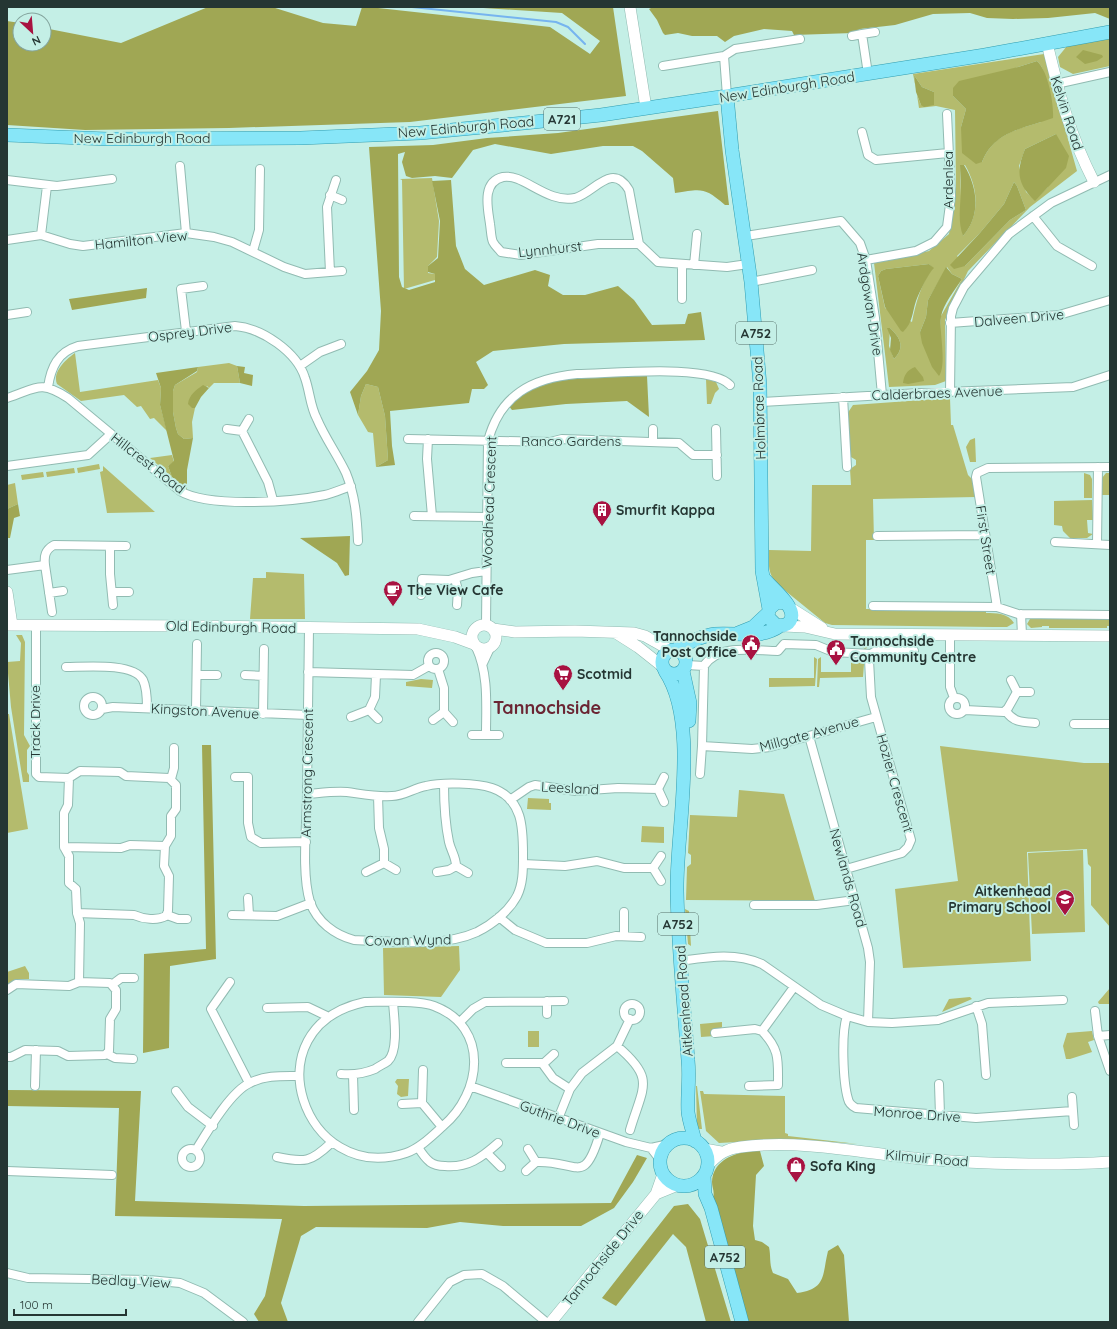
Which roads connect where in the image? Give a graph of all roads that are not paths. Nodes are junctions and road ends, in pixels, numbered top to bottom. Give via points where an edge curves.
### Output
1 (630, 7) edge
2 (875, 32) dead end
3 (1110, 32) edge
4 (862, 34) junction
5 (852, 36) dead end
6 (800, 39) dead end
7 (1047, 43) junction
8 (724, 56) junction
9 (663, 66) dead end
10 (1110, 72) edge
11 (868, 74) junction
12 (1056, 84) junction
13 (727, 96) junction
14 (646, 108) junction
15 (947, 114) dead end
16 (862, 132) dead end
17 (7, 135) edge
18 (948, 153) junction
19 (180, 166) dead end
20 (260, 169) dead end
21 (1110, 175) edge
22 (7, 180) edge
23 (112, 180) dead end
24 (336, 180) dead end
25 (1094, 182) junction
26 (47, 186) junction
27 (330, 195) junction
28 (342, 200) dead end
29 (1033, 216) junction
30 (186, 233) junction
31 (697, 234) dead end
32 (42, 235) junction
33 (746, 236) junction
34 (7, 240) edge
35 (639, 244) junction
36 (253, 251) junction
37 (866, 260) junction
38 (682, 264) junction
39 (748, 264) junction
40 (694, 265) junction
41 (1092, 266) dead end
42 (812, 270) dead end
43 (342, 271) dead end
44 (330, 272) junction
45 (751, 282) junction
46 (203, 286) dead end
47 (682, 299) dead end
48 (1110, 300) edge
49 (27, 312) dead end
50 (7, 315) edge
51 (950, 323) junction
52 (186, 331) junction
53 (341, 344) dead end
54 (300, 366) junction
55 (1110, 375) edge
56 (730, 385) dead end
57 (48, 387) junction
58 (950, 392) junction
59 (882, 395) junction
60 (843, 397) junction
61 (7, 398) edge
62 (761, 402) junction
63 (249, 420) dead end
64 (227, 429) dead end
65 (653, 429) dead end
66 (716, 429) dead end
67 (242, 431) junction
68 (111, 434) junction
69 (408, 439) dead end
70 (428, 439) junction
71 (488, 441) junction
72 (653, 442) junction
73 (717, 455) junction
74 (7, 466) edge
75 (847, 467) dead end
76 (1098, 467) junction
77 (1110, 467) edge
78 (717, 476) dead end
79 (351, 486) junction
80 (273, 500) junction
81 (414, 516) dead end
82 (432, 516) junction
83 (487, 517) junction
84 (985, 534) junction
85 (876, 536) dead end
86 (358, 542) dead end
87 (1055, 542) dead end
88 (1097, 544) junction
89 (1110, 545) edge
90 (110, 546) junction
91 (126, 546) dead end
92 (45, 565) junction
93 (7, 570) edge
94 (486, 571) junction
95 (764, 577) junction
96 (455, 579) junction
97 (63, 591) dead end
98 (7, 592) edge
99 (113, 592) junction
100 (129, 592) dead end
101 (49, 593) junction
102 (421, 595) dead end
103 (457, 605) dead end
104 (113, 606) dead end
105 (789, 606) junction
106 (872, 606) dead end
107 (997, 607) junction
108 (768, 611) junction
109 (52, 612) dead end
110 (1021, 614) junction
111 (1110, 615) edge
112 (9, 625) edge
113 (36, 626) junction
114 (782, 626) junction
115 (490, 627) junction
116 (309, 628) junction
117 (473, 631) junction
118 (515, 632) junction
119 (615, 633) junction
120 (737, 633) junction
121 (829, 633) junction
122 (899, 634) junction
123 (950, 635) junction
124 (1022, 635) junction
125 (1110, 636) edge
126 (455, 637) junction
127 (705, 637) junction
128 (197, 644) dead end
129 (475, 646) junction
130 (492, 646) junction
131 (264, 649) dead end
132 (672, 650) junction
133 (899, 651) junction
134 (914, 651) dead end
135 (872, 654) junction
136 (483, 663) junction
137 (685, 665) junction
138 (429, 666) junction
139 (704, 666) junction
140 (66, 667) dead end
141 (664, 668) junction
142 (438, 669) junction
143 (308, 672) junction
144 (197, 675) junction
145 (217, 675) dead end
146 (245, 675) dead end
147 (376, 675) junction
148 (263, 676) junction
149 (1011, 680) dead end
150 (1017, 692) junction
151 (1030, 692) dead end
152 (954, 698) junction
153 (147, 708) junction
154 (102, 709) dead end
155 (196, 709) junction
156 (369, 710) junction
157 (965, 710) junction
158 (1006, 711) junction
159 (444, 712) junction
160 (263, 714) junction
161 (308, 715) junction
162 (351, 717) dead end
163 (876, 717) junction
164 (378, 719) dead end
165 (433, 720) dead end
166 (453, 722) dead end
167 (1035, 723) dead end
168 (1074, 724) dead end
169 (1110, 724) edge
170 (472, 735) dead end
171 (486, 735) junction
172 (499, 735) dead end
173 (809, 736) junction
174 (684, 746) junction
175 (702, 746) junction
176 (174, 748) dead end
177 (700, 774) dead end
178 (235, 777) dead end
179 (664, 777) dead end
180 (70, 778) junction
181 (171, 779) junction
182 (444, 784) junction
183 (658, 789) junction
184 (307, 794) junction
185 (378, 796) junction
186 (510, 800) junction
187 (664, 802) dead end
188 (306, 842) junction
189 (165, 846) junction
190 (64, 847) junction
191 (661, 856) dead end
192 (384, 863) junction
193 (523, 864) junction
194 (456, 866) junction
195 (653, 868) junction
196 (846, 869) junction
197 (396, 870) dead end
198 (366, 872) dead end
199 (437, 872) dead end
200 (468, 873) dead end
201 (661, 881) dead end
202 (248, 898) dead end
203 (855, 900) junction
204 (311, 903) junction
205 (754, 905) dead end
206 (624, 912) dead end
207 (77, 913) junction
208 (232, 914) dead end
209 (167, 915) junction
210 (249, 915) junction
211 (318, 916) joint
212 (499, 917) junction
213 (187, 919) dead end
214 (624, 936) junction
215 (641, 937) dead end
216 (680, 961) junction
217 (134, 978) dead end
218 (79, 982) junction
219 (230, 982) dead end
220 (113, 984) junction
221 (794, 987) junction
222 (7, 990) edge
223 (1063, 1000) dead end
224 (547, 1001) junction
225 (564, 1001) dead end
226 (393, 1002) junction
227 (976, 1006) junction
228 (267, 1008) dead end
229 (1095, 1011) dead end
230 (548, 1014) dead end
231 (847, 1016) junction
232 (329, 1017) junction
233 (630, 1019) dead end
234 (460, 1022) junction
235 (868, 1022) junction
236 (762, 1031) junction
237 (715, 1033) dead end
238 (1110, 1035) edge
239 (1098, 1036) junction
240 (617, 1046) junction
241 (36, 1050) junction
242 (107, 1054) junction
243 (554, 1054) dead end
244 (7, 1057) edge
245 (133, 1059) dead end
246 (506, 1063) dead end
247 (543, 1064) junction
248 (423, 1070) dead end
249 (1110, 1071) edge
250 (341, 1074) dead end
251 (353, 1075) junction
252 (986, 1075) dead end
253 (299, 1076) junction
254 (249, 1083) junction
255 (939, 1084) dead end
256 (35, 1086) dead end
257 (470, 1086) junction
258 (749, 1086) dead end
259 (570, 1089) junction
260 (176, 1091) dead end
261 (1072, 1097) dead end
262 (422, 1103) junction
263 (402, 1104) dead end
264 (354, 1110) dead end
265 (1073, 1111) junction
266 (688, 1112) junction
267 (940, 1115) junction
268 (558, 1119) junction
269 (1074, 1125) dead end
270 (213, 1126) junction
271 (442, 1127) junction
272 (630, 1130) dead end
273 (600, 1133) junction
274 (671, 1142) junction
275 (331, 1143) junction
276 (498, 1143) dead end
277 (700, 1145) junction
278 (418, 1147) junction
279 (651, 1148) junction
280 (528, 1149) dead end
281 (196, 1150) dead end
282 (721, 1152) junction
283 (487, 1153) junction
284 (277, 1157) dead end
285 (536, 1162) junction
286 (1110, 1162) edge
287 (501, 1167) dead end
288 (662, 1167) junction
289 (706, 1170) junction
290 (7, 1171) edge
291 (526, 1171) dead end
292 (112, 1175) dead end
293 (684, 1185) junction
294 (656, 1194) junction
295 (705, 1194) junction
296 (7, 1273) edge
297 (243, 1322) edge
298 (418, 1322) edge
299 (546, 1322) edge
300 (551, 1322) edge
301 (742, 1322) edge

1 - 14 main road
2 - 4 street
3 - 7 main road, New Edinburgh Road / A721
4 - 5 street
4 - 11 street
6 - 8 street via 735,49
7 - 11 main road, New Edinburgh Road / A721
7 - 12 main road, Kelvin Road
8 - 9 street
8 - 13 street
10 - 12 street
11 - 13 main road, New Edinburgh Road / A721
12 - 25 main road, Kelvin Road via 1070,130
13 - 14 main road, New Edinburgh Road / A721
13 - 33 main road, Holmbrae Road / A752 via 732,150
14 - 17 main road, New Edinburgh Road / A721 via 524,123 301,138 116,139
15 - 18 street, Ardenlea
16 - 18 street via 868,155 876,160
18 - 37 street, Ardenlea via 951,197 947,227 934,242 916,252
19 - 30 street
20 - 36 street via 259,230
21 - 25 street
22 - 26 street
23 - 26 street
24 - 27 street
25 - 29 street via 1051,203
26 - 32 street
27 - 28 street
27 - 44 street via 327,207
29 - 41 street via 1057,246
29 - 51 street via 1009,234 977,270 958,298
30 - 32 street, Hamilton View via 83,246
30 - 36 street, Hamilton View via 214,237
31 - 40 street
32 - 34 street, Hamilton View
33 - 37 street, Ardgowan Drive via 841,221 860,243
33 - 39 main road, Holmbrae Road / A752
35 - 35 street, Lynnhurst via 598,244 521,255 501,252 493,242 487,197 489,188 498,179 516,178 558,198 576,198 607,178 617,179 629,190
35 - 38 street via 658,262
36 - 44 street, Hamilton View via 284,267 306,274
37 - 59 street, Ardgowan Drive via 875,318
38 - 40 street
38 - 47 street
39 - 40 street via 727,267
39 - 45 main road, Holmbrae Road / A752
42 - 45 street
43 - 44 street, Hamilton View
45 - 62 main road, Holmbrae Road / A752
46 - 52 street via 181,289
48 - 51 street, Dalveen Drive via 1059,316
49 - 50 street
51 - 58 street
52 - 54 street, Osprey Drive via 235,326 246,328 285,348
52 - 57 street, Osprey Drive via 70,349 53,365
53 - 54 street via 320,352
54 - 79 street, Osprey Drive via 314,413
55 - 58 street, Calderbraes Avenue via 1073,387
56 - 71 street, Woodhead Crescent via 723,378 686,372 564,375 531,385 511,398 496,418
57 - 61 street via 31,388
57 - 68 street, Hillcrest Road via 68,398
58 - 59 street, Calderbraes Avenue
59 - 60 street, Calderbraes Avenue
60 - 62 street, Calderbraes Avenue
60 - 75 street
62 - 95 main road, Holmbrae Road / A752
63 - 67 street
64 - 67 street
65 - 72 street
66 - 73 street
67 - 80 street via 268,482
68 - 74 street via 88,455
68 - 80 street, Hillcrest Road via 184,494 234,502
69 - 70 street, Ranco Gardens
70 - 71 street, Ranco Gardens
70 - 82 street via 427,459
71 - 72 street, Ranco Gardens via 550,442 562,439
71 - 83 street, Woodhead Crescent
72 - 73 street, Ranco Gardens via 679,443 693,455
73 - 78 street
76 - 77 street
76 - 84 street, First Street via 988,468 977,473 976,481
76 - 88 street
79 - 80 street, Hillcrest Road via 326,495
79 - 86 street, Osprey Drive via 358,520
81 - 82 street
82 - 83 street
83 - 94 street, Woodhead Crescent
84 - 85 street
84 - 107 street, First Street
87 - 88 street
88 - 89 street
90 - 91 street
90 - 92 street via 54,545 45,555
90 - 99 street
92 - 93 street
92 - 101 street
94 - 96 street
94 - 115 street, Woodhead Crescent
95 - 105 main road
95 - 108 main road, Holmbrae Road / A752
96 - 102 street via 422,579
96 - 103 street via 458,590
97 - 101 street
98 - 112 main road
99 - 100 street
99 - 104 street
101 - 109 street
105 - 108 main road via 777,602
105 - 114 main road via 792,617
105 - 121 main road
106 - 107 street
107 - 110 street
108 - 114 main road via 770,621
108 - 120 main road via 753,627
110 - 111 street
110 - 124 street
112 - 113 main road, Old Edinburgh Road
113 - 116 main road, Old Edinburgh Road
113 - 180 street, Track Drive via 35,772 39,777
114 - 120 main road via 754,636
114 - 121 main road via 805,627
115 - 117 main road via 479,626
115 - 118 main road
115 - 130 main road via 497,638
116 - 126 main road, Old Edinburgh Road via 418,629
116 - 143 street, Armstrong Crescent
117 - 126 main road
117 - 129 main road
118 - 119 main road
118 - 130 main road
119 - 132 main road via 645,636
119 - 141 main road
120 - 127 main road
121 - 122 main road
122 - 123 main road
122 - 133 street
123 - 124 main road
123 - 152 street via 950,687
124 - 125 main road
126 - 129 main road, Old Edinburgh Road
127 - 132 main road
127 - 137 main road via 691,648
128 - 144 street
129 - 130 main road, Old Edinburgh Road via 483,650
129 - 136 street
130 - 136 street
131 - 148 street
132 - 137 main road via 682,652
132 - 141 main road via 662,658
133 - 134 street
133 - 135 street via 877,650
135 - 139 street via 833,652 816,645 784,644 778,651 722,652 711,657
135 - 163 street, Hozier Crescent via 869,660 870,689
136 - 171 street
137 - 139 street
137 - 141 main road via 672,675
137 - 174 main road, Aitkenhead Road / A752 via 690,703 689,725
138 - 142 street
138 - 142 street via 429,656 438,653 444,662
138 - 147 street via 413,675
139 - 175 street
140 - 153 street via 122,668 133,672 143,679
141 - 174 main road, Aitkenhead Road / A752 via 677,692 682,711
142 - 159 street via 444,688
143 - 147 street
143 - 161 street, Armstrong Crescent
144 - 145 street
144 - 155 street
146 - 148 street
147 - 156 street via 375,697
148 - 160 street
149 - 150 street
150 - 151 street
150 - 158 street
152 - 157 street via 964,701
152 - 157 street via 949,705 951,713 960,714
153 - 154 street, Kingston Avenue
153 - 155 street, Kingston Avenue
155 - 160 street, Kingston Avenue
156 - 162 street
156 - 164 street
157 - 158 street
158 - 167 street via 1018,722
159 - 165 street
159 - 166 street
160 - 161 street, Kingston Avenue
161 - 184 street, Armstrong Crescent
163 - 173 street, Millgate Avenue
163 - 196 street, Hozier Crescent via 911,840 902,853
168 - 169 street
170 - 171 street
171 - 172 street
173 - 175 street, Millgate Avenue via 759,748
173 - 196 street, Newlands Road
174 - 216 main road, Aitkenhead Road / A752 via 677,890
175 - 177 street
176 - 181 street
178 - 188 street via 248,777 248,823 251,837 261,843
179 - 183 street
180 - 181 street, Track Drive via 80,770
180 - 190 street via 68,805 64,813
181 - 189 street via 176,785 176,808 171,816 171,836
182 - 185 street, Cowan Wynd via 425,786 400,795
182 - 186 street, Cowan Wynd via 484,786 502,793
182 - 194 street via 445,818
183 - 186 street, Leesland via 576,791 536,785
183 - 187 street
184 - 185 street, Cowan Wynd via 338,792
184 - 188 street, Armstrong Crescent
185 - 192 street
186 - 193 street, Cowan Wynd via 518,810 523,827
188 - 204 street, Armstrong Crescent via 306,879
189 - 190 street
189 - 209 street via 164,866 169,876
190 - 207 street via 68,856 69,883 76,889
191 - 195 street
192 - 197 street
192 - 198 street
193 - 195 street via 565,866 597,861 624,868
193 - 212 street, Cowan Wynd via 519,891 510,906
194 - 199 street
194 - 200 street
195 - 201 street
196 - 203 street, Newlands Road
202 - 210 street
203 - 205 street via 818,905
203 - 235 street, Newlands Road via 870,962
204 - 210 street via 277,916
204 - 211 street, Armstrong Crescent
206 - 214 street
207 - 209 street via 134,915 141,918 160,918
207 - 218 street via 80,923
208 - 210 street
209 - 213 street
211 - 212 street, Cowan Wynd via 332,931 354,940 441,942 478,932
212 - 214 street via 515,930 546,943 588,943
214 - 215 street
216 - 221 street via 726,956 752,960 762,964
216 - 266 main road, Aitkenhead Road / A752 via 689,1068
217 - 220 street via 121,978
218 - 220 street
218 - 222 street via 69,986 16,984
219 - 254 street via 211,1009
220 - 242 street via 116,990 116,1009 110,1019 110,1047
221 - 231 street via 821,1005
221 - 236 street
223 - 227 street via 988,1003
224 - 225 street
224 - 230 street
224 - 234 street via 485,1002 473,1009
226 - 232 street via 353,1004
226 - 234 street via 432,1005 441,1008
226 - 251 street via 393,1053 389,1060 370,1071
227 - 235 street via 938,1020
227 - 252 street via 982,1024
228 - 232 street via 308,1007
229 - 239 street
231 - 235 street
231 - 267 street, Monroe Drive via 844,1024 844,1061 847,1096 852,1106 860,1109
232 - 253 street via 307,1041 302,1051
233 - 240 street
234 - 257 street via 474,1051 474,1074
236 - 237 street via 756,1029
236 - 258 street via 776,1049 778,1085
238 - 239 street
239 - 249 street
240 - 259 street via 582,1074
240 - 272 street via 638,1066 643,1079
241 - 242 street via 58,1051 68,1056
241 - 244 street via 25,1050
241 - 256 street
242 - 245 street via 115,1058
243 - 247 street
246 - 247 street
247 - 259 street via 553,1078
248 - 262 street
250 - 251 street
251 - 264 street
253 - 254 street via 269,1077
253 - 275 street via 304,1102 311,1120
254 - 270 street via 235,1093
255 - 267 street
257 - 268 street, Guthrie Drive
257 - 271 street via 457,1113
259 - 268 street
260 - 270 street via 188,1107
261 - 265 street
262 - 263 street
262 - 271 street
265 - 267 street, Monroe Drive via 976,1118
265 - 269 street
266 - 274 main road, Aitkenhead Road / A752
266 - 277 main road, Aitkenhead Road / A752
268 - 273 street, Guthrie Drive
270 - 281 street
271 - 278 street
273 - 279 street, Guthrie Drive
273 - 285 street via 591,1160 584,1166 572,1168 555,1162
274 - 277 main road via 681,1139
274 - 279 street, Guthrie Drive
274 - 288 main road via 662,1155
275 - 278 street via 356,1154 375,1157 406,1153
275 - 284 street via 318,1156 308,1161
276 - 283 street
277 - 282 main road, Kilmuir Road
277 - 289 main road
278 - 283 street via 430,1162 447,1166 470,1164
279 - 288 street
280 - 285 street
282 - 286 main road, Kilmuir Road via 741,1147 778,1145 815,1146 922,1159 995,1164
282 - 289 main road
283 - 287 street
285 - 291 street
288 - 293 main road via 672,1183
288 - 294 main road, Tannochside Drive
289 - 293 main road
289 - 295 main road, A752
290 - 292 street
293 - 294 main road, Tannochside Drive
293 - 295 main road
294 - 300 main road, Tannochside Drive
295 - 301 main road, A752
296 - 297 street, Bedlay View via 28,1278 180,1283 204,1293
298 - 299 street via 450,1282 464,1275 482,1274 503,1286

